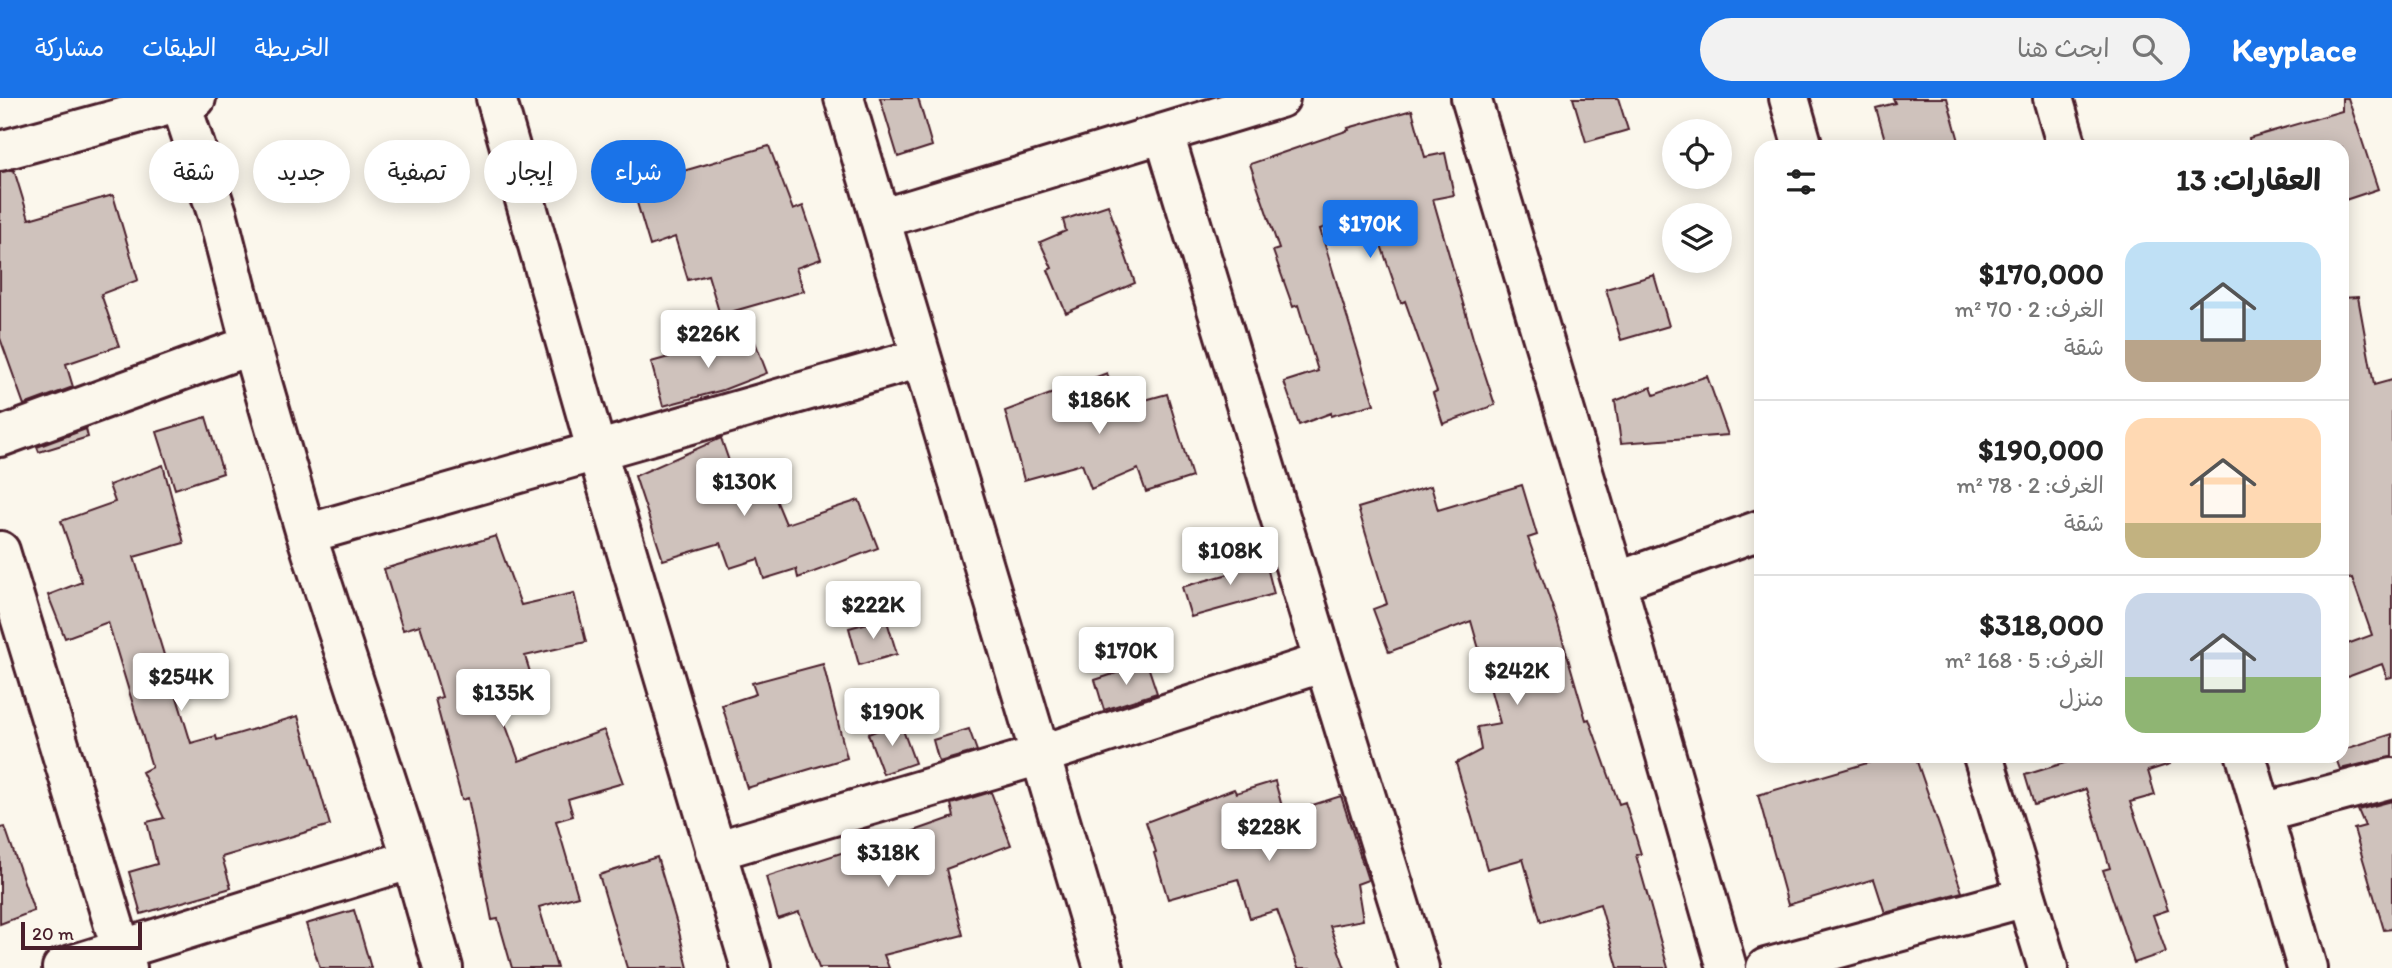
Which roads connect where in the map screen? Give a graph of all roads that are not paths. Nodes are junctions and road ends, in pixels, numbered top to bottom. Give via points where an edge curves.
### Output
1 (496, 98) edge
2 (844, 98) edge
3 (1280, 98) edge
4 (1471, 98) edge
5 (1789, 98) edge
6 (2053, 98) edge
7 (185, 99) edge
8 (1218, 107) edge
9 (1164, 134) junction
10 (1801, 140) edge
11 (2065, 140) edge
12 (0, 151) edge
13 (880, 219) junction
14 (251, 345) junction
15 (921, 358) junction
16 (0, 437) edge
17 (597, 452) junction
18 (1754, 532) edge
19 (306, 534) junction
20 (0, 551) edge
21 (1616, 582) junction
22 (1324, 662) junction
23 (1040, 755) junction
24 (1985, 763) edge
25 (2248, 763) edge
26 (2392, 778) edge
27 (2263, 813) junction
28 (715, 851) junction
29 (412, 859) junction
30 (2026, 897) junction
31 (124, 959) edge
32 (62, 968) edge
33 (443, 968) edge
34 (751, 968) edge
35 (1104, 968) edge
36 (1419, 968) edge
37 (1727, 968) edge
38 (1766, 968) edge
39 (2048, 968) edge
40 (2307, 968) edge

1 - 17 street
2 - 13 street
3 - 8 street
4 - 21 street
5 - 10 street
6 - 11 street
7 - 12 street
7 - 14 street
8 - 9 street
9 - 13 street
9 - 22 street
13 - 15 street
14 - 16 street
14 - 19 street
15 - 17 street
15 - 23 street
17 - 19 street
17 - 28 street
18 - 21 street
19 - 29 street
20 - 31 street
21 - 37 street
22 - 23 street
22 - 36 street
23 - 28 street
23 - 35 street
24 - 30 street
25 - 27 street
26 - 27 street
27 - 40 street
28 - 34 street
29 - 31 street
29 - 33 street
30 - 38 street
30 - 39 street
31 - 32 street

